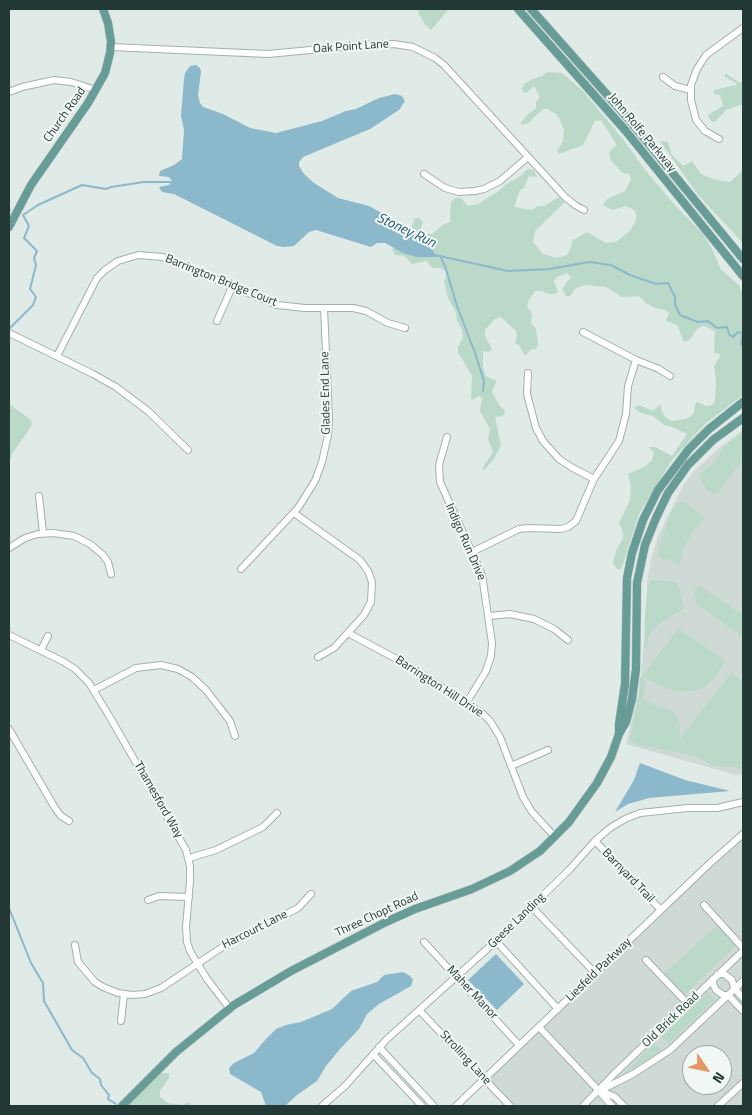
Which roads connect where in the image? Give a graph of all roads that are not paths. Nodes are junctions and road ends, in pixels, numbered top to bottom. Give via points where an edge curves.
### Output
1 (103, 9) edge
2 (518, 9) edge
3 (531, 9) edge
4 (743, 28) edge
5 (111, 47) junction
6 (663, 77) dead end
7 (96, 90) junction
8 (691, 90) junction
9 (9, 92) edge
10 (719, 139) dead end
11 (528, 157) junction
12 (424, 174) dead end
13 (584, 210) dead end
14 (9, 227) edge
15 (743, 259) edge
16 (743, 276) edge
17 (232, 286) junction
18 (324, 308) junction
19 (217, 321) dead end
20 (405, 328) dead end
21 (584, 332) dead end
22 (9, 333) edge
23 (57, 356) junction
24 (636, 360) junction
25 (528, 373) dead end
26 (670, 376) dead end
27 (743, 402) edge
28 (743, 418) edge
29 (447, 437) dead end
30 (188, 450) dead end
31 (594, 479) junction
32 (38, 496) dead end
33 (294, 513) junction
34 (44, 533) junction
35 (9, 548) edge
36 (472, 552) junction
37 (241, 569) dead end
38 (111, 574) dead end
39 (489, 616) junction
40 (348, 633) junction
41 (9, 635) edge
42 (48, 636) dead end
43 (568, 640) dead end
44 (41, 650) junction
45 (318, 657) dead end
46 (94, 690) junction
47 (467, 702) junction
48 (9, 729) edge
49 (619, 734) junction
50 (235, 736) dead end
51 (548, 750) dead end
52 (511, 766) junction
53 (743, 802) edge
54 (277, 813) dead end
55 (69, 821) dead end
56 (743, 834) edge
57 (555, 837) junction
58 (595, 841) junction
59 (188, 858) junction
60 (312, 894) dead end
61 (188, 897) junction
62 (148, 900) dead end
63 (704, 905) dead end
64 (532, 907) junction
65 (661, 910) junction
66 (496, 941) junction
67 (424, 942) dead end
68 (75, 946) dead end
69 (743, 949) edge
70 (646, 960) dead end
71 (197, 963) junction
72 (595, 974) junction
73 (458, 977) junction
74 (716, 977) junction
75 (743, 981) edge
76 (734, 988) junction
77 (124, 994) junction
78 (728, 995) junction
79 (743, 998) edge
80 (688, 1004) junction
81 (230, 1009) junction
82 (558, 1009) junction
83 (419, 1010) junction
84 (743, 1011) edge
85 (121, 1022) dead end
86 (539, 1027) junction
87 (520, 1045) junction
88 (379, 1047) junction
89 (373, 1054) junction
90 (484, 1080) junction
91 (743, 1083) edge
92 (600, 1091) junction
93 (122, 1106) edge
94 (322, 1106) edge
95 (422, 1106) edge
96 (434, 1106) edge
97 (456, 1106) edge
98 (510, 1106) edge
99 (583, 1106) edge
100 (612, 1106) edge
101 (624, 1106) edge
102 (718, 1106) edge

1 - 5 main road, Church Road
2 - 16 main road, John Rolfe Parkway via 625,130
3 - 15 main road, John Rolfe Parkway via 625,115
4 - 8 street via 702,60
5 - 7 main road, Church Road via 107,67
5 - 11 street, Oak Point Lane via 268,54 371,44 413,47 444,64
6 - 8 street via 675,86
7 - 9 street via 54,80
7 - 14 main road, Church Road via 30,184
8 - 10 street via 696,120 705,131
11 - 12 street via 500,181 475,191 459,192 445,188
11 - 13 street, Oak Point Lane via 565,197
17 - 18 street, Barrington Bridge Court via 277,305
17 - 19 street
17 - 23 street, Barrington Bridge Court via 163,257 138,255 124,258 97,278
18 - 20 street, Barrington Bridge Court via 366,311
18 - 33 street, Glades End Lane via 328,435 317,475
21 - 24 street
22 - 23 street
23 - 30 street via 131,398
24 - 26 street
24 - 31 street via 619,441
25 - 31 street via 527,394 543,441 560,459
27 - 49 main road, Three Chopt Road via 689,449 658,490 642,520 627,578 625,684
28 - 49 main road, Three Chopt Road via 713,440 688,465 668,494 650,532 637,583 634,689 626,722
29 - 36 street, Indigo Run Drive via 439,465 440,482
31 - 36 street via 578,517 568,527 519,529
32 - 34 street
33 - 37 street, Glades End Lane
33 - 40 street via 354,554 364,563 370,576 372,592 369,607
34 - 35 street via 25,538
34 - 38 street via 64,534 90,544 108,562
36 - 39 street, Indigo Run Drive via 482,575
39 - 43 street via 510,614 534,619
39 - 47 street, Indigo Run Drive via 491,656 486,671
40 - 45 street via 334,648
40 - 47 street, Barrington Hill Drive via 404,662
41 - 44 street, Thamesford Way
42 - 44 street
44 - 46 street, Thamesford Way via 75,669
46 - 50 street via 136,668 161,665 178,669 192,676 206,690 230,721
46 - 59 street, Thamesford Way via 180,838
47 - 52 street, Barrington Hill Drive via 490,721
48 - 55 street via 55,808
49 - 57 main road, Three Chopt Road via 594,790
51 - 52 street
52 - 57 street, Barrington Hill Drive via 532,812
53 - 58 street, Geese Landing via 717,808 640,813 610,828
54 - 59 street via 263,827 216,850
56 - 65 street, Liesfeld Parkway
57 - 81 main road, Three Chopt Road via 510,871 386,922 291,971
58 - 64 street, Geese Landing
58 - 65 street, Barnyard Trail
59 - 61 street, Thamesford Way
60 - 71 street, Harcourt Lane via 298,908
61 - 62 street via 166,895
61 - 71 street, Thamesford Way via 187,942
63 - 69 street
64 - 66 street, Geese Landing
64 - 72 street
65 - 72 street, Liesfeld Parkway
66 - 73 street, Geese Landing
66 - 82 street
67 - 73 street, Maher Manor
68 - 77 street via 78,962 89,976 103,987
69 - 74 street, Old Brick Road
70 - 80 street
71 - 77 street, Harcourt Lane via 161,988
71 - 81 street, Thamesford Way
72 - 82 street, Liesfeld Parkway
73 - 83 street, Geese Landing
73 - 87 street, Maher Manor
74 - 76 street via 722,973 734,982
74 - 78 street via 713,984 716,990
74 - 80 street, Old Brick Road
75 - 76 street, Old Brick Road
76 - 78 street, Old Brick Road
76 - 79 street
77 - 85 street
78 - 84 street
78 - 92 street, Old Brick Road via 670,1050
80 - 92 street, Old Brick Road
81 - 93 main road, Three Chopt Road via 176,1052
82 - 86 street, Liesfeld Parkway
83 - 88 street, Geese Landing
83 - 90 street, Strolling Lane
86 - 87 street, Liesfeld Parkway
86 - 92 street
87 - 90 street, Liesfeld Parkway
88 - 89 street, Geese Landing
88 - 96 street
89 - 94 street, Geese Landing
89 - 95 street
90 - 97 street, Liesfeld Parkway
90 - 98 street, Strolling Lane
91 - 102 street
92 - 99 street, Old Brick Road
92 - 100 street
92 - 101 street via 615,1097

